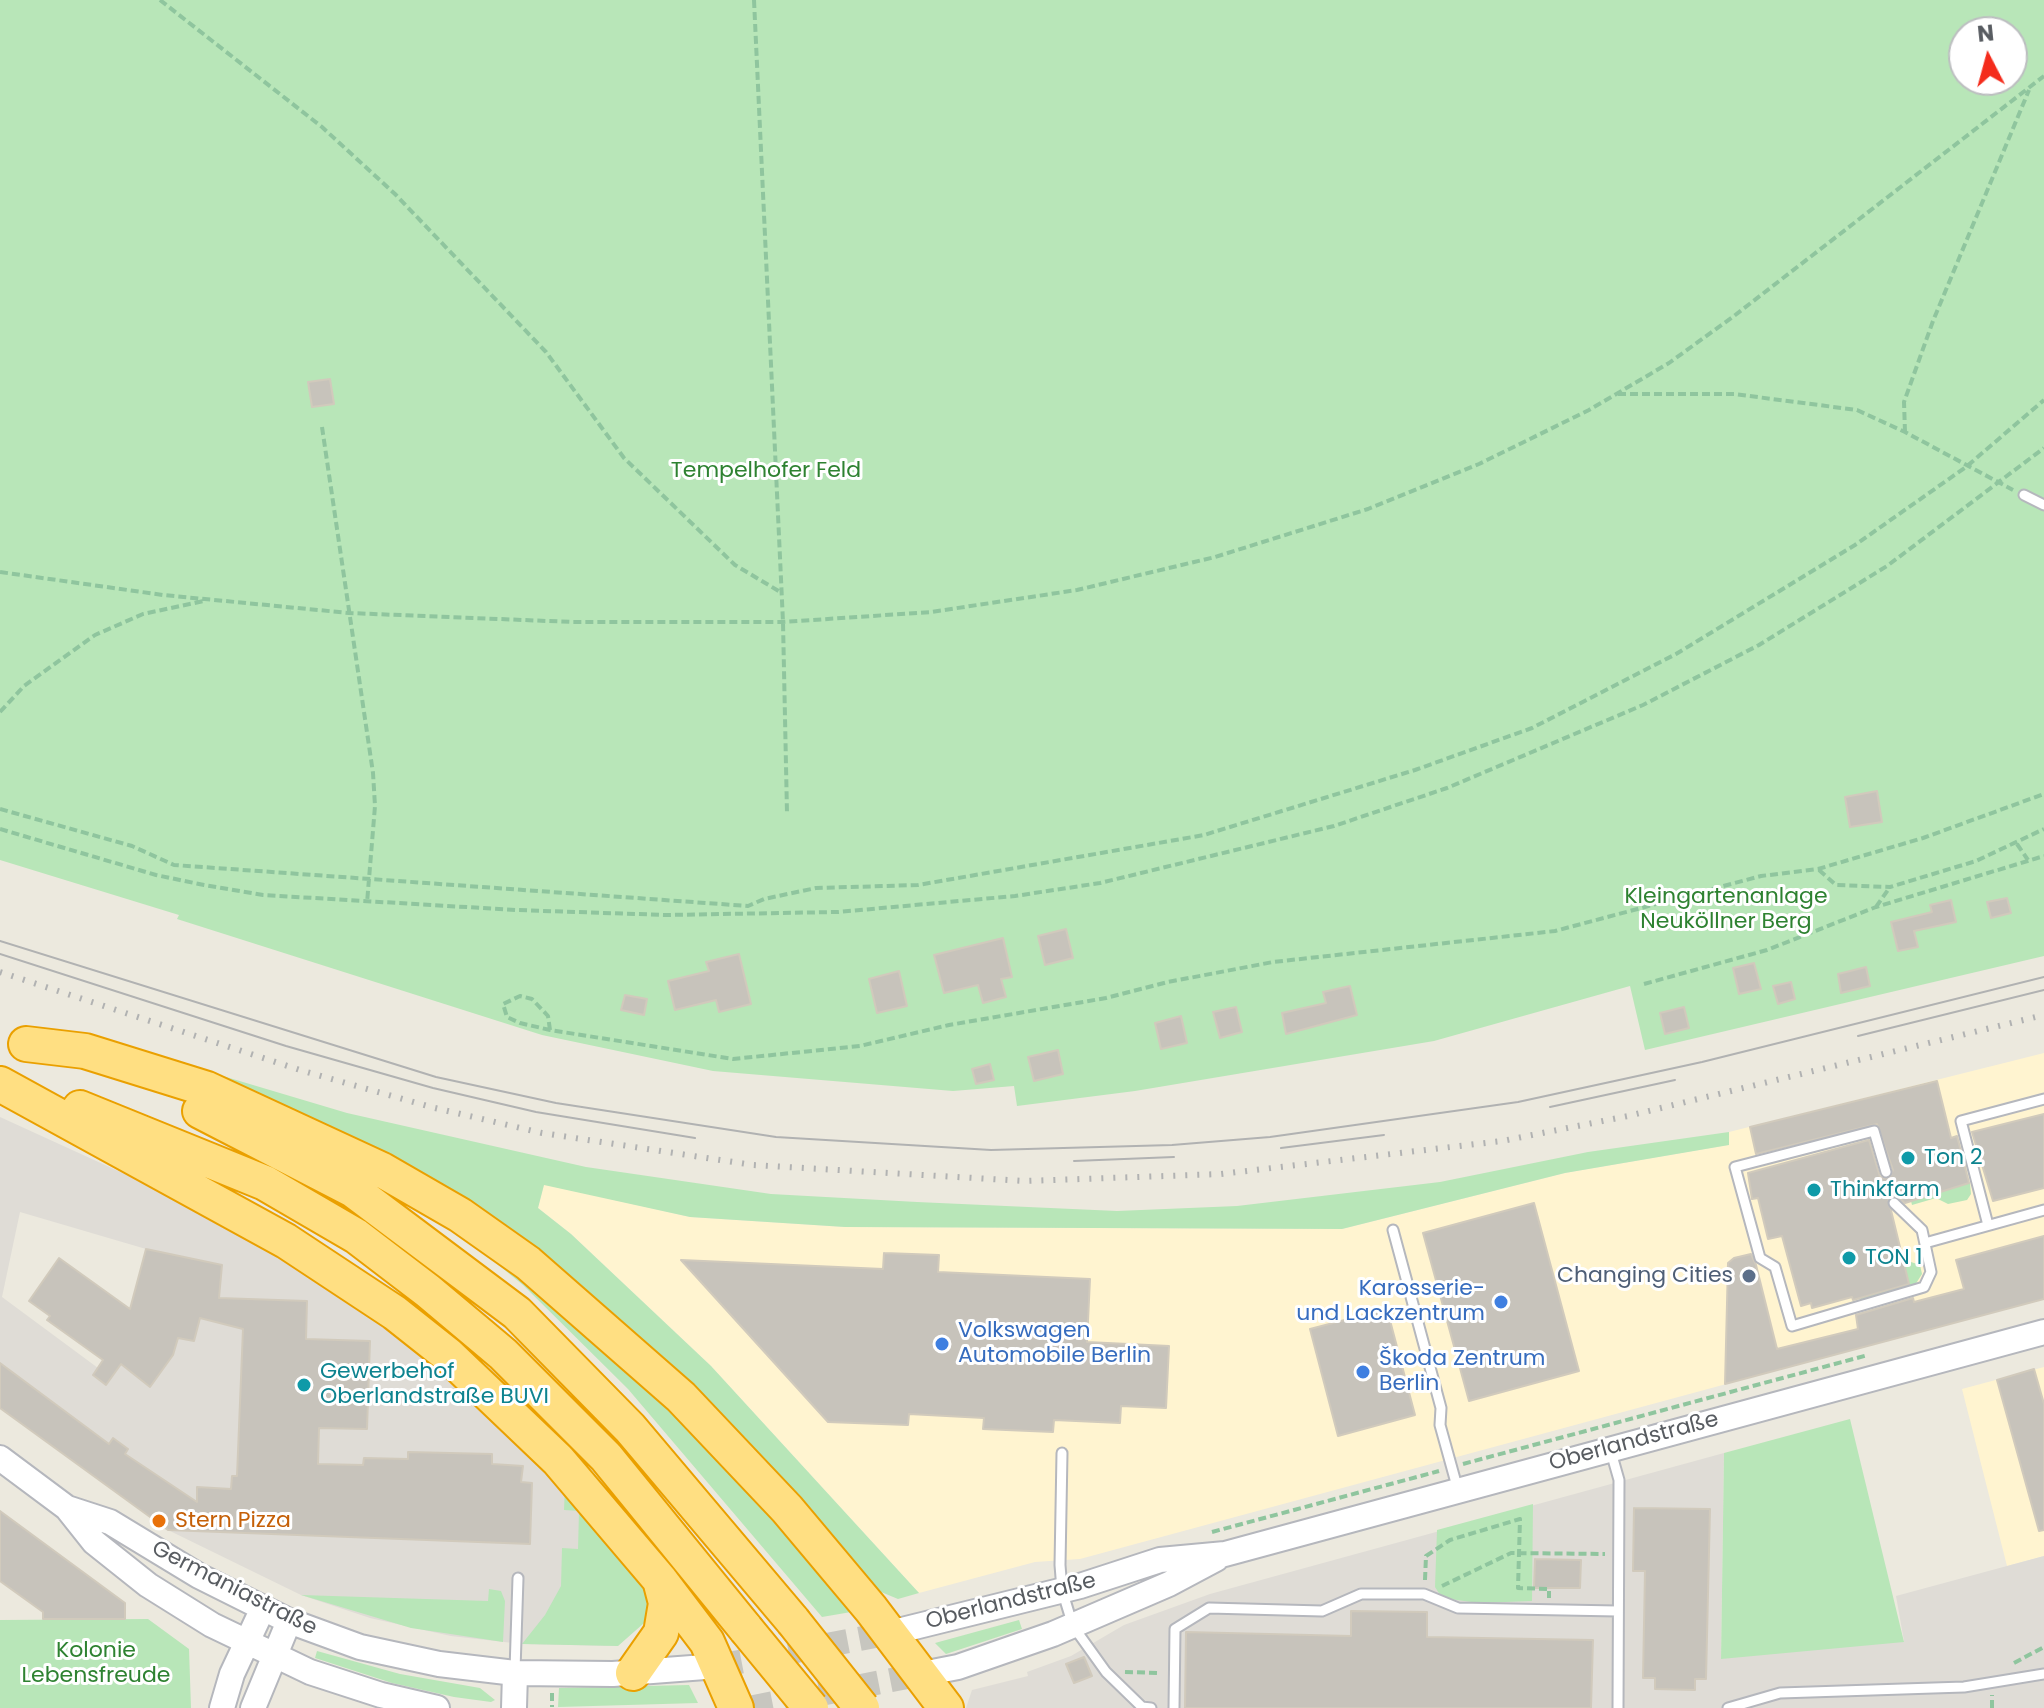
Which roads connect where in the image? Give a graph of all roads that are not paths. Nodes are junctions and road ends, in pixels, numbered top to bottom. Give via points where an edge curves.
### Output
1 (2024, 495) dead end
2 (2044, 505) edge
3 (13, 1040) edge
4 (0, 1082) edge
5 (2044, 1099) edge
6 (1886, 1172) dead end
7 (1894, 1203) dead end
8 (2044, 1210) edge
9 (1988, 1225) junction
10 (1393, 1230) dead end
11 (1925, 1243) junction
12 (2044, 1332) edge
13 (1610, 1449) junction
14 (1062, 1453) dead end
15 (0, 1458) edge
16 (1455, 1478) junction
17 (67, 1508) junction
18 (1225, 1554) junction
19 (199, 1576) junction
20 (518, 1578) dead end
21 (660, 1580) junction
22 (1062, 1590) junction
23 (178, 1605) junction
24 (263, 1608) junction
25 (1617, 1611) junction
26 (289, 1621) junction
27 (1073, 1626) junction
28 (890, 1633) junction
29 (246, 1645) junction
30 (274, 1658) junction
31 (718, 1666) junction
32 (515, 1673) junction
33 (633, 1673) junction
34 (922, 1674) junction
35 (2044, 1674) edge
36 (222, 1708) edge
37 (253, 1708) edge
38 (437, 1708) edge
39 (514, 1708) edge
40 (736, 1708) edge
41 (811, 1708) edge
42 (862, 1708) edge
43 (946, 1708) edge
44 (1151, 1708) edge
45 (1174, 1708) edge
46 (1618, 1708) edge
47 (1728, 1708) edge

1 - 2 lane
3 - 28 highway via 85,1051 207,1089 382,1170 460,1215 557,1286 681,1397 787,1509
3 - 42 highway, bridge via 235,1127 353,1190 434,1247 517,1313 577,1370 685,1491
4 - 21 highway via 286,1241 404,1320 558,1460
4 - 41 highway, bridge via 265,1183 356,1236 503,1354 606,1457
5 - 9 lane via 1961,1121
6 - 11 lane via 1874,1131 1735,1167 1760,1258 1775,1267 1792,1326 1924,1287 1931,1272
7 - 11 lane via 1922,1230
8 - 9 lane
9 - 11 lane
10 - 16 lane
12 - 13 street, Oberlandstraße
13 - 16 street, Oberlandstraße
13 - 25 lane via 1619,1480
14 - 22 lane
15 - 17 street, Germaniastraße
16 - 18 street, Oberlandstraße
17 - 19 street, Germaniastraße via 110,1522
17 - 23 street, Germaniastraße via 94,1542
18 - 22 street, Oberlandstraße via 1160,1560
18 - 27 street, Oberlandstraße
19 - 23 street
19 - 24 street, Germaniastraße
20 - 32 lane
21 - 31 highway via 700,1631
21 - 33 highway via 666,1603 661,1633
22 - 27 lane
22 - 28 street, Oberlandstraße
23 - 29 street, Germaniastraße
24 - 26 street, Germaniastraße
24 - 29 street
25 - 45 lane via 1458,1608 1424,1594 1361,1594 1322,1611 1209,1608 1175,1629
25 - 46 lane
26 - 30 street
26 - 32 street, Germaniastraße via 401,1657
27 - 34 street, Oberlandstraße via 958,1667
27 - 44 lane via 1106,1672 1142,1707
28 - 34 highway
29 - 30 street, Germaniastraße
29 - 36 street
30 - 37 street
30 - 38 street, Germaniastraße via 348,1685
31 - 33 street
31 - 40 highway
32 - 33 street
32 - 39 street
34 - 43 highway
35 - 47 lane via 1964,1687 1780,1693

